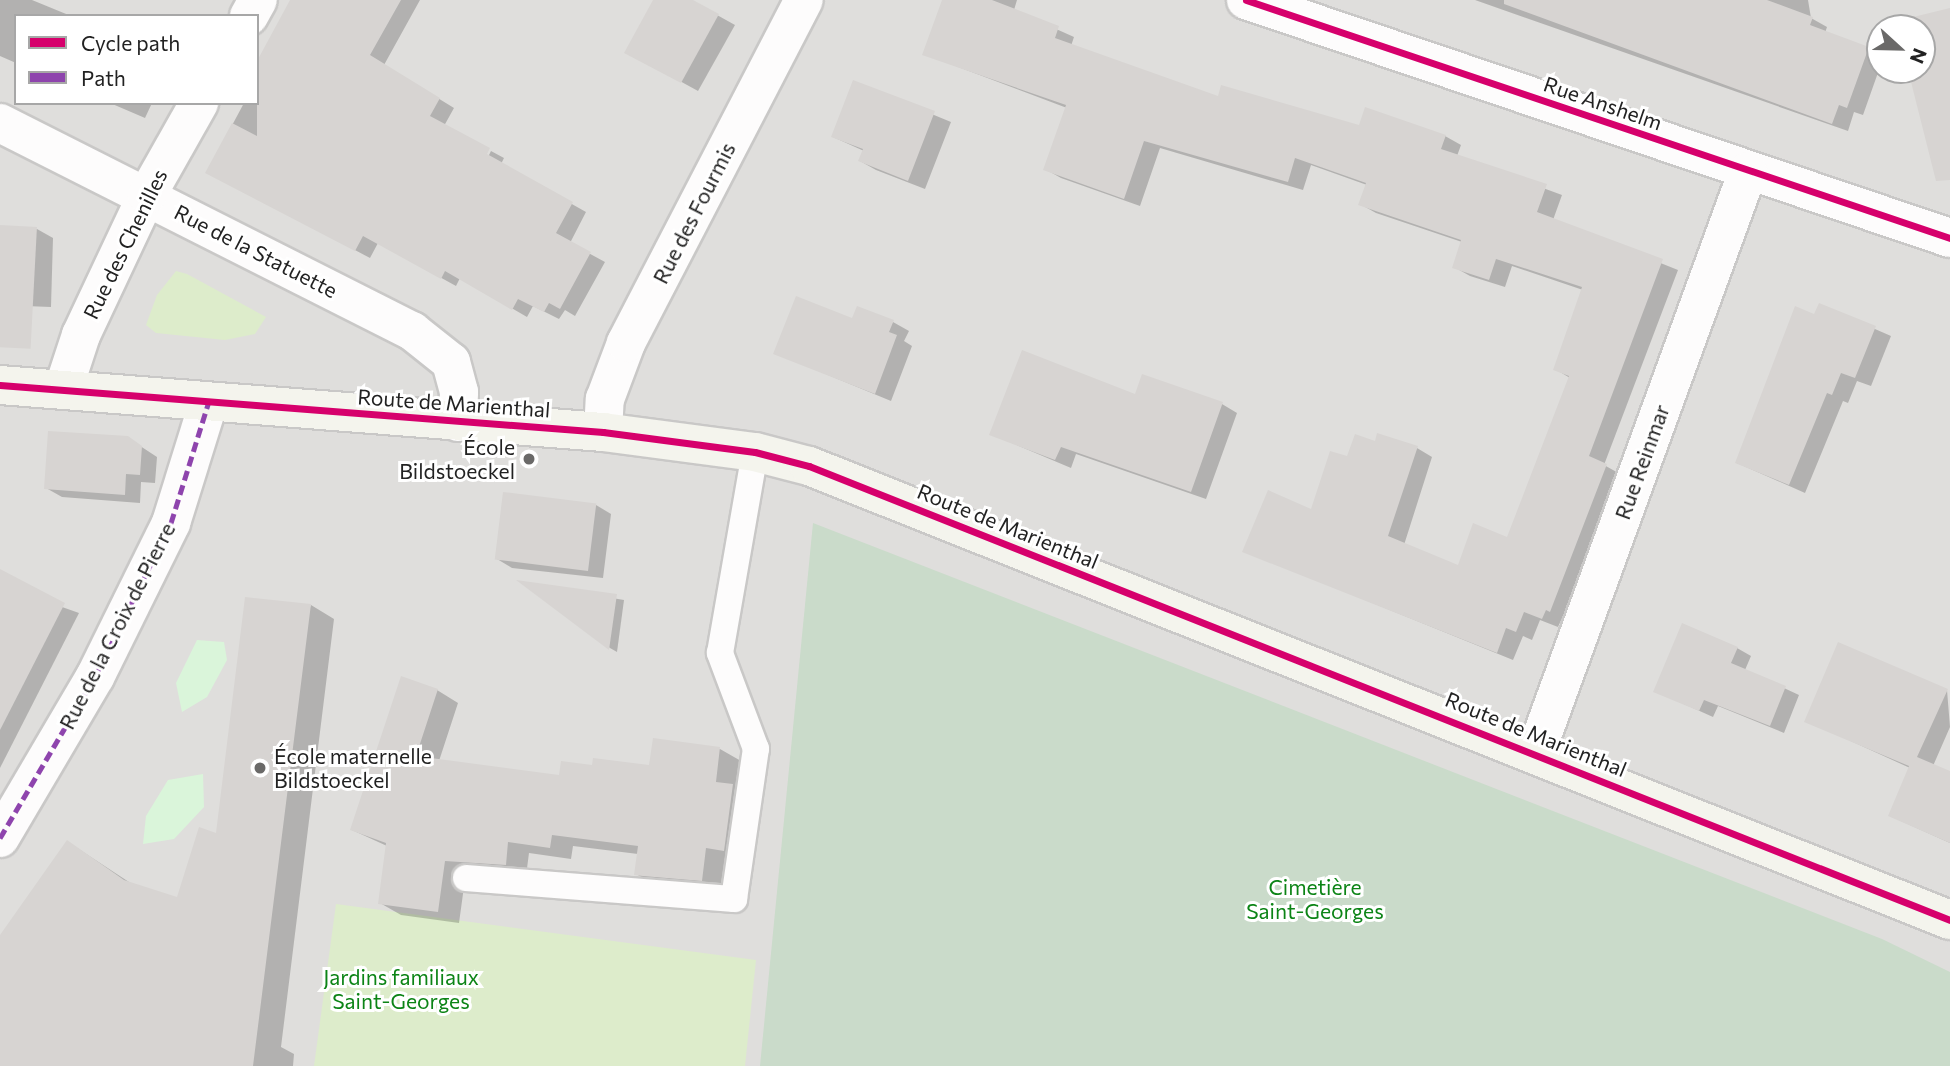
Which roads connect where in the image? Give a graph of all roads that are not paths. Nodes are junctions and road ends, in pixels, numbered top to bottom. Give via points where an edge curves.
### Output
1 (804, 0) edge
2 (1246, 0) edge
3 (198, 105) edge
4 (0, 122) edge
5 (1748, 172) junction
6 (147, 195) junction
7 (1950, 238) edge
8 (0, 385) edge
9 (63, 390) junction
10 (208, 404) junction
11 (458, 422) junction
12 (603, 432) junction
13 (755, 452) junction
14 (1535, 752) junction
15 (0, 838) edge
16 (466, 878) dead end
17 (1950, 920) edge

1 - 12 street, Rue des Fourmis via 626,343 605,399
2 - 5 street, Rue Anshelm
3 - 6 street, Rue des Chenilles
4 - 6 street, Rue de la Statuette
5 - 7 street, Rue Anshelm
5 - 14 street, Rue Reinmar
6 - 9 street, Rue des Chenilles via 80,335
6 - 11 street, Rue de la Statuette via 412,331 451,362 459,392
8 - 9 street, Route de Marienthal
9 - 10 street, Route de Marienthal
10 - 11 street, Route de Marienthal
10 - 15 street, Rue de la Croix de Pierre via 171,523 95,677
11 - 12 street, Route de Marienthal
12 - 13 street, Route de Marienthal
13 - 14 street, Route de Marienthal via 821,471
13 - 16 lane via 720,653 756,749 734,899
14 - 17 street, Route de Marienthal

